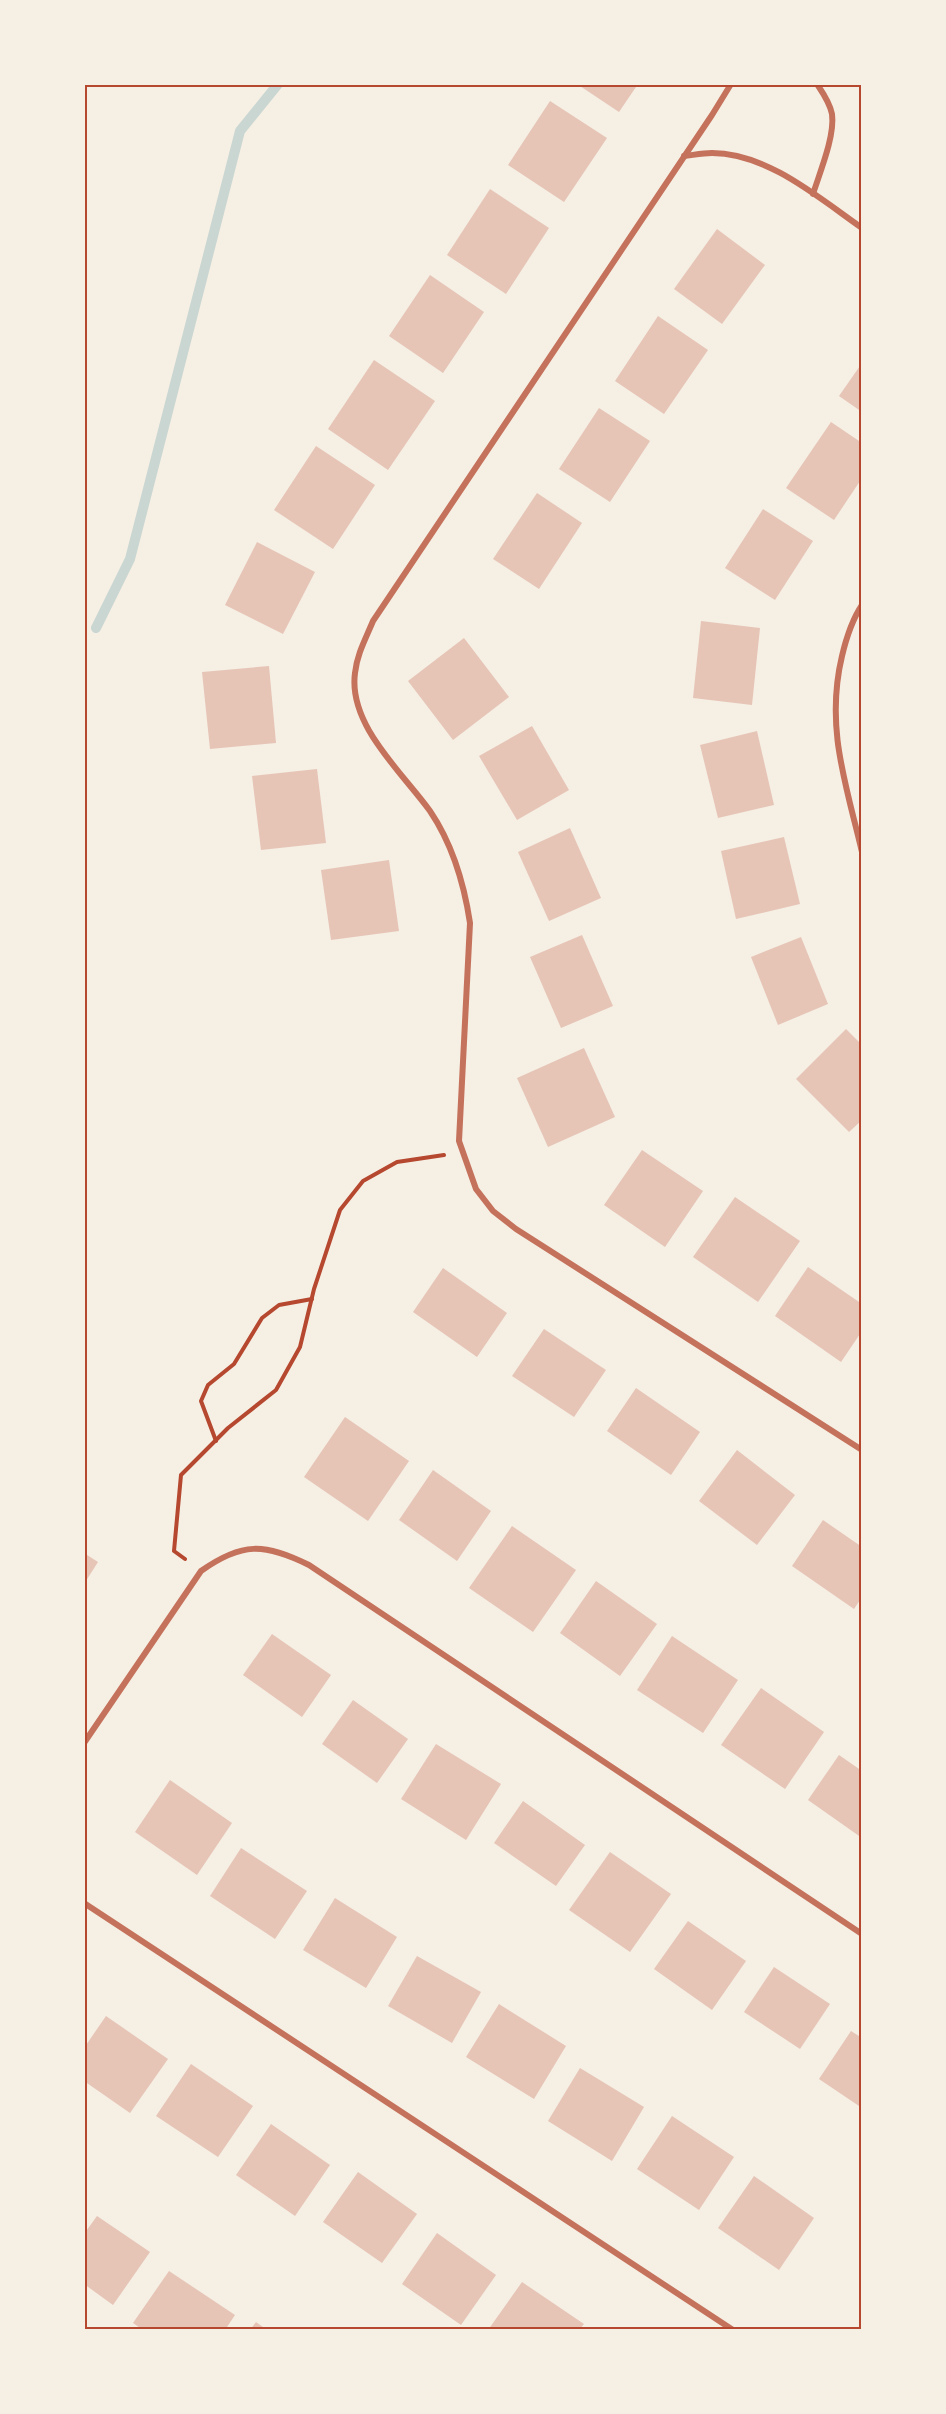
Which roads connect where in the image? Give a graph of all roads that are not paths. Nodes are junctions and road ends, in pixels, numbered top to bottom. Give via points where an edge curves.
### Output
1 (730, 84) edge
2 (817, 84) edge
3 (684, 156) junction
4 (813, 194) junction
5 (862, 228) edge
6 (862, 605) edge
7 (862, 852) edge
8 (862, 1450) edge
9 (84, 1743) edge
10 (84, 1903) edge
11 (862, 1934) edge
12 (733, 2330) edge

1 - 3 street
2 - 4 street via 832,113 832,128
3 - 4 street via 714,153 760,164 782,173
3 - 8 street via 373,621 354,675 357,702 367,728 430,813 458,866 465,892 470,923 459,1141 476,1189 493,1211 516,1229
4 - 5 street
6 - 7 street via 845,640 834,704 837,740
9 - 11 street via 201,1571 240,1549 287,1554
10 - 12 street

